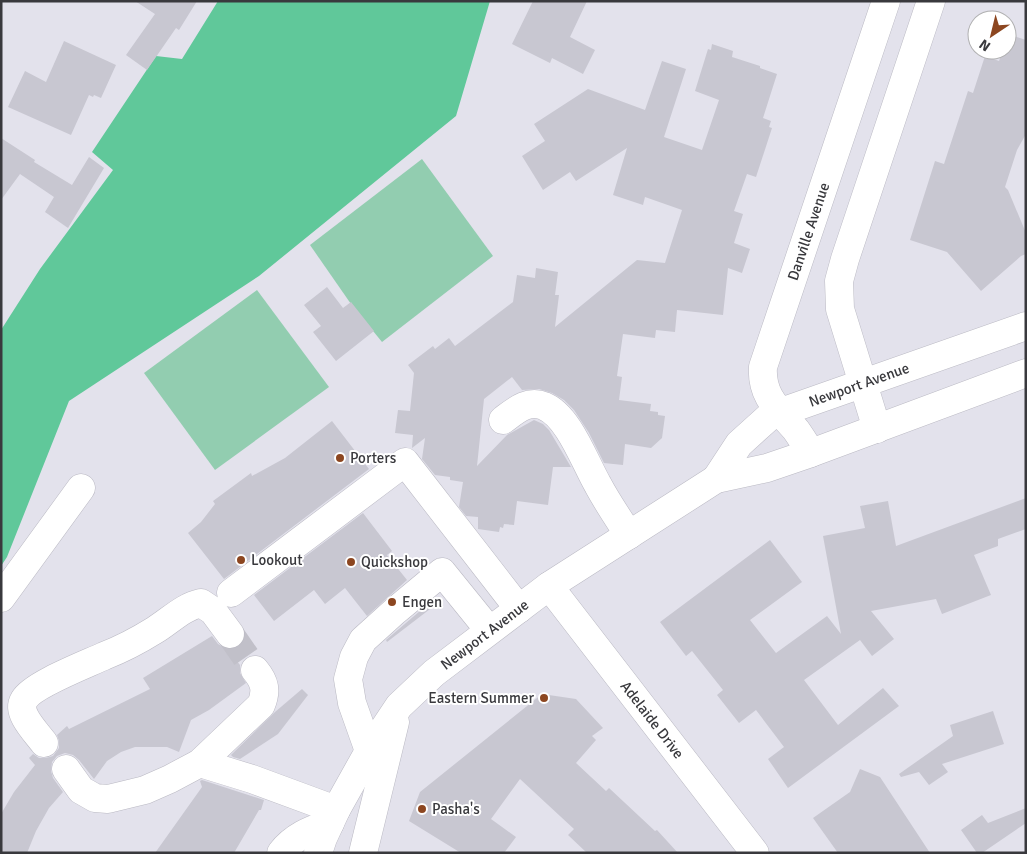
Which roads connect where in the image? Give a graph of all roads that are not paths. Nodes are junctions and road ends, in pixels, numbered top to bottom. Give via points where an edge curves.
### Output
1 (886, 1) edge
2 (931, 1) edge
3 (1026, 326) edge
4 (1026, 374) edge
5 (863, 383) junction
6 (780, 413) junction
7 (503, 420) dead end
8 (877, 429) junction
9 (811, 453) junction
10 (716, 479) junction
11 (81, 488) dead end
12 (629, 534) junction
13 (550, 586) junction
14 (231, 593) dead end
15 (1, 598) edge
16 (519, 609) junction
17 (489, 630) junction
18 (230, 634) tunnel mouth
19 (255, 670) tunnel mouth
20 (399, 706) junction
21 (44, 743) dead end
22 (369, 751) junction
23 (200, 763) junction
24 (66, 769) dead end
25 (333, 817) junction
26 (281, 853) edge
27 (318, 853) edge
28 (363, 853) edge
29 (756, 853) edge

1 - 6 street, Danville Avenue via 766,356 762,380
2 - 5 street via 840,281 840,309
3 - 5 street, Newport Avenue
4 - 8 street, Newport Avenue
5 - 6 street, Newport Avenue
5 - 8 street
6 - 9 street, Danville Avenue
6 - 10 street, Newport Avenue via 770,416 739,444
7 - 12 street via 520,407 534,404 552,411 568,430
8 - 9 street, Newport Avenue
9 - 10 street, Newport Avenue via 767,468
10 - 12 street, Newport Avenue
11 - 15 street
12 - 13 street, Newport Avenue
13 - 16 street, Newport Avenue
13 - 29 street, Adelaide Drive
14 - 16 street via 405,462
16 - 17 street, Newport Avenue
17 - 20 street, Newport Avenue via 434,673
17 - 22 street via 442,572 364,640 354,656 348,679 352,703
18 - 21 street via 212,611 201,603 191,605 118,650 38,687 24,700 22,708
19 - 23 street via 265,685 261,705
20 - 22 street, Newport Avenue
20 - 28 street
22 - 25 street, Newport Avenue
23 - 24 street via 145,790 108,799 95,798 81,790
23 - 25 street via 252,780
25 - 26 street via 292,841
25 - 27 street, Newport Avenue

